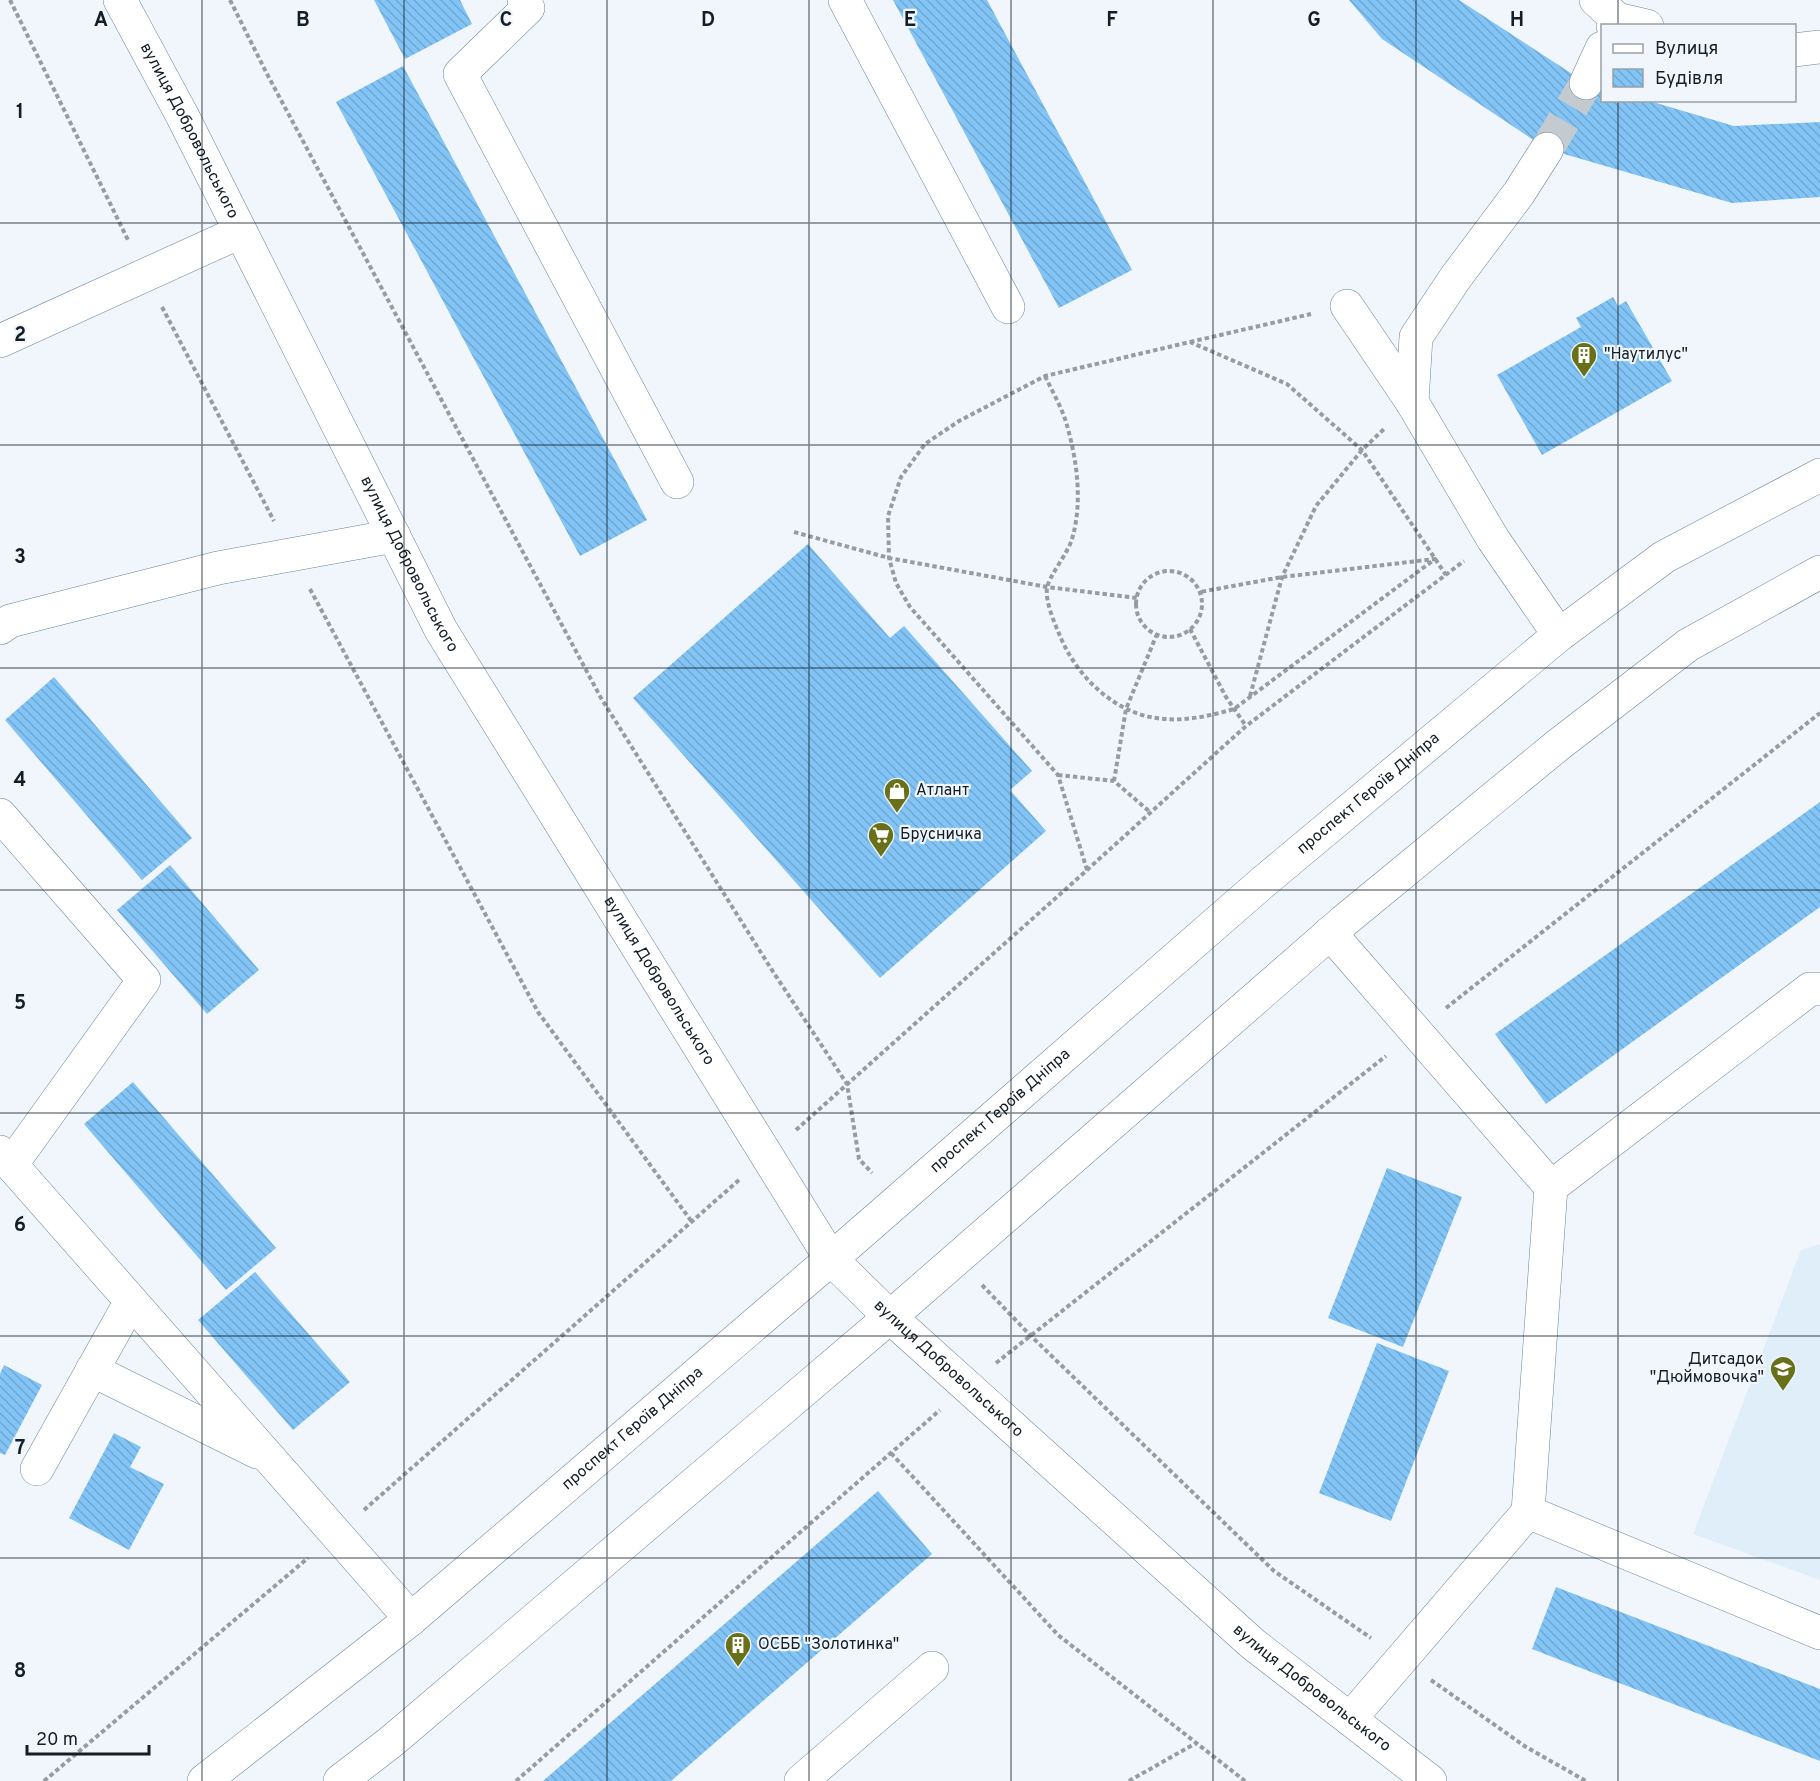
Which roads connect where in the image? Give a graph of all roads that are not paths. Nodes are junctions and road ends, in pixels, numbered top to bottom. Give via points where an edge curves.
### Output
1 (120, 0) edge
2 (524, 0) edge
3 (845, 0) edge
4 (1820, 47) edge
5 (1601, 50) edge
6 (1796, 50) edge
7 (1586, 83) tunnel mouth
8 (1547, 148) tunnel mouth
9 (240, 232) junction
10 (1347, 306) road end
11 (1008, 307) dead end
12 (0, 341) edge
13 (1412, 402) junction
14 (1820, 475) edge
15 (677, 482) dead end
16 (394, 536) junction
17 (1820, 572) edge
18 (0, 628) edge
19 (1559, 635) junction
20 (0, 815) edge
21 (1330, 933) junction
22 (1820, 989) edge
23 (6, 1158) edge
24 (1551, 1187) junction
25 (831, 1259) junction
26 (131, 1301) junction
27 (890, 1317) junction
28 (92, 1370) junction
29 (272, 1460) junction
30 (37, 1469) dead end
31 (1528, 1512) junction
32 (411, 1619) junction
33 (1820, 1633) edge
34 (932, 1668) dead end
35 (1350, 1719) junction
36 (204, 1781) edge
37 (340, 1781) edge
38 (801, 1781) edge
39 (1430, 1781) edge

1 - 9 street, вулиця Добровольського
2 - 15 street via 528,8 460,74
3 - 11 street
4 - 6 street
5 - 7 street
8 - 13 street via 1416,337
9 - 12 street
9 - 16 street, вулиця Добровольського
10 - 13 street
13 - 19 street via 1493,539
14 - 19 street, проспект Героїв Дніпра via 1664,557
16 - 18 street via 218,568 10,621
16 - 25 street, вулиця Добровольського via 441,630
17 - 21 street via 1688,645 1558,745
19 - 25 street, проспект Героїв Дніпра via 1262,884
20 - 23 street via 144,980
21 - 24 street
21 - 27 street
22 - 24 street via 1810,989
23 - 26 street
24 - 31 street
25 - 27 street, вулиця Добровольського
25 - 32 street, проспект Героїв Дніпра
26 - 28 street
26 - 29 street
27 - 35 street, вулиця Добровольського via 1253,1644
27 - 37 street via 393,1741
28 - 29 street
28 - 30 street
29 - 32 street
31 - 33 street
31 - 35 street
32 - 36 street, проспект Героїв Дніпра
34 - 38 street
35 - 39 street, вулиця Добровольського

